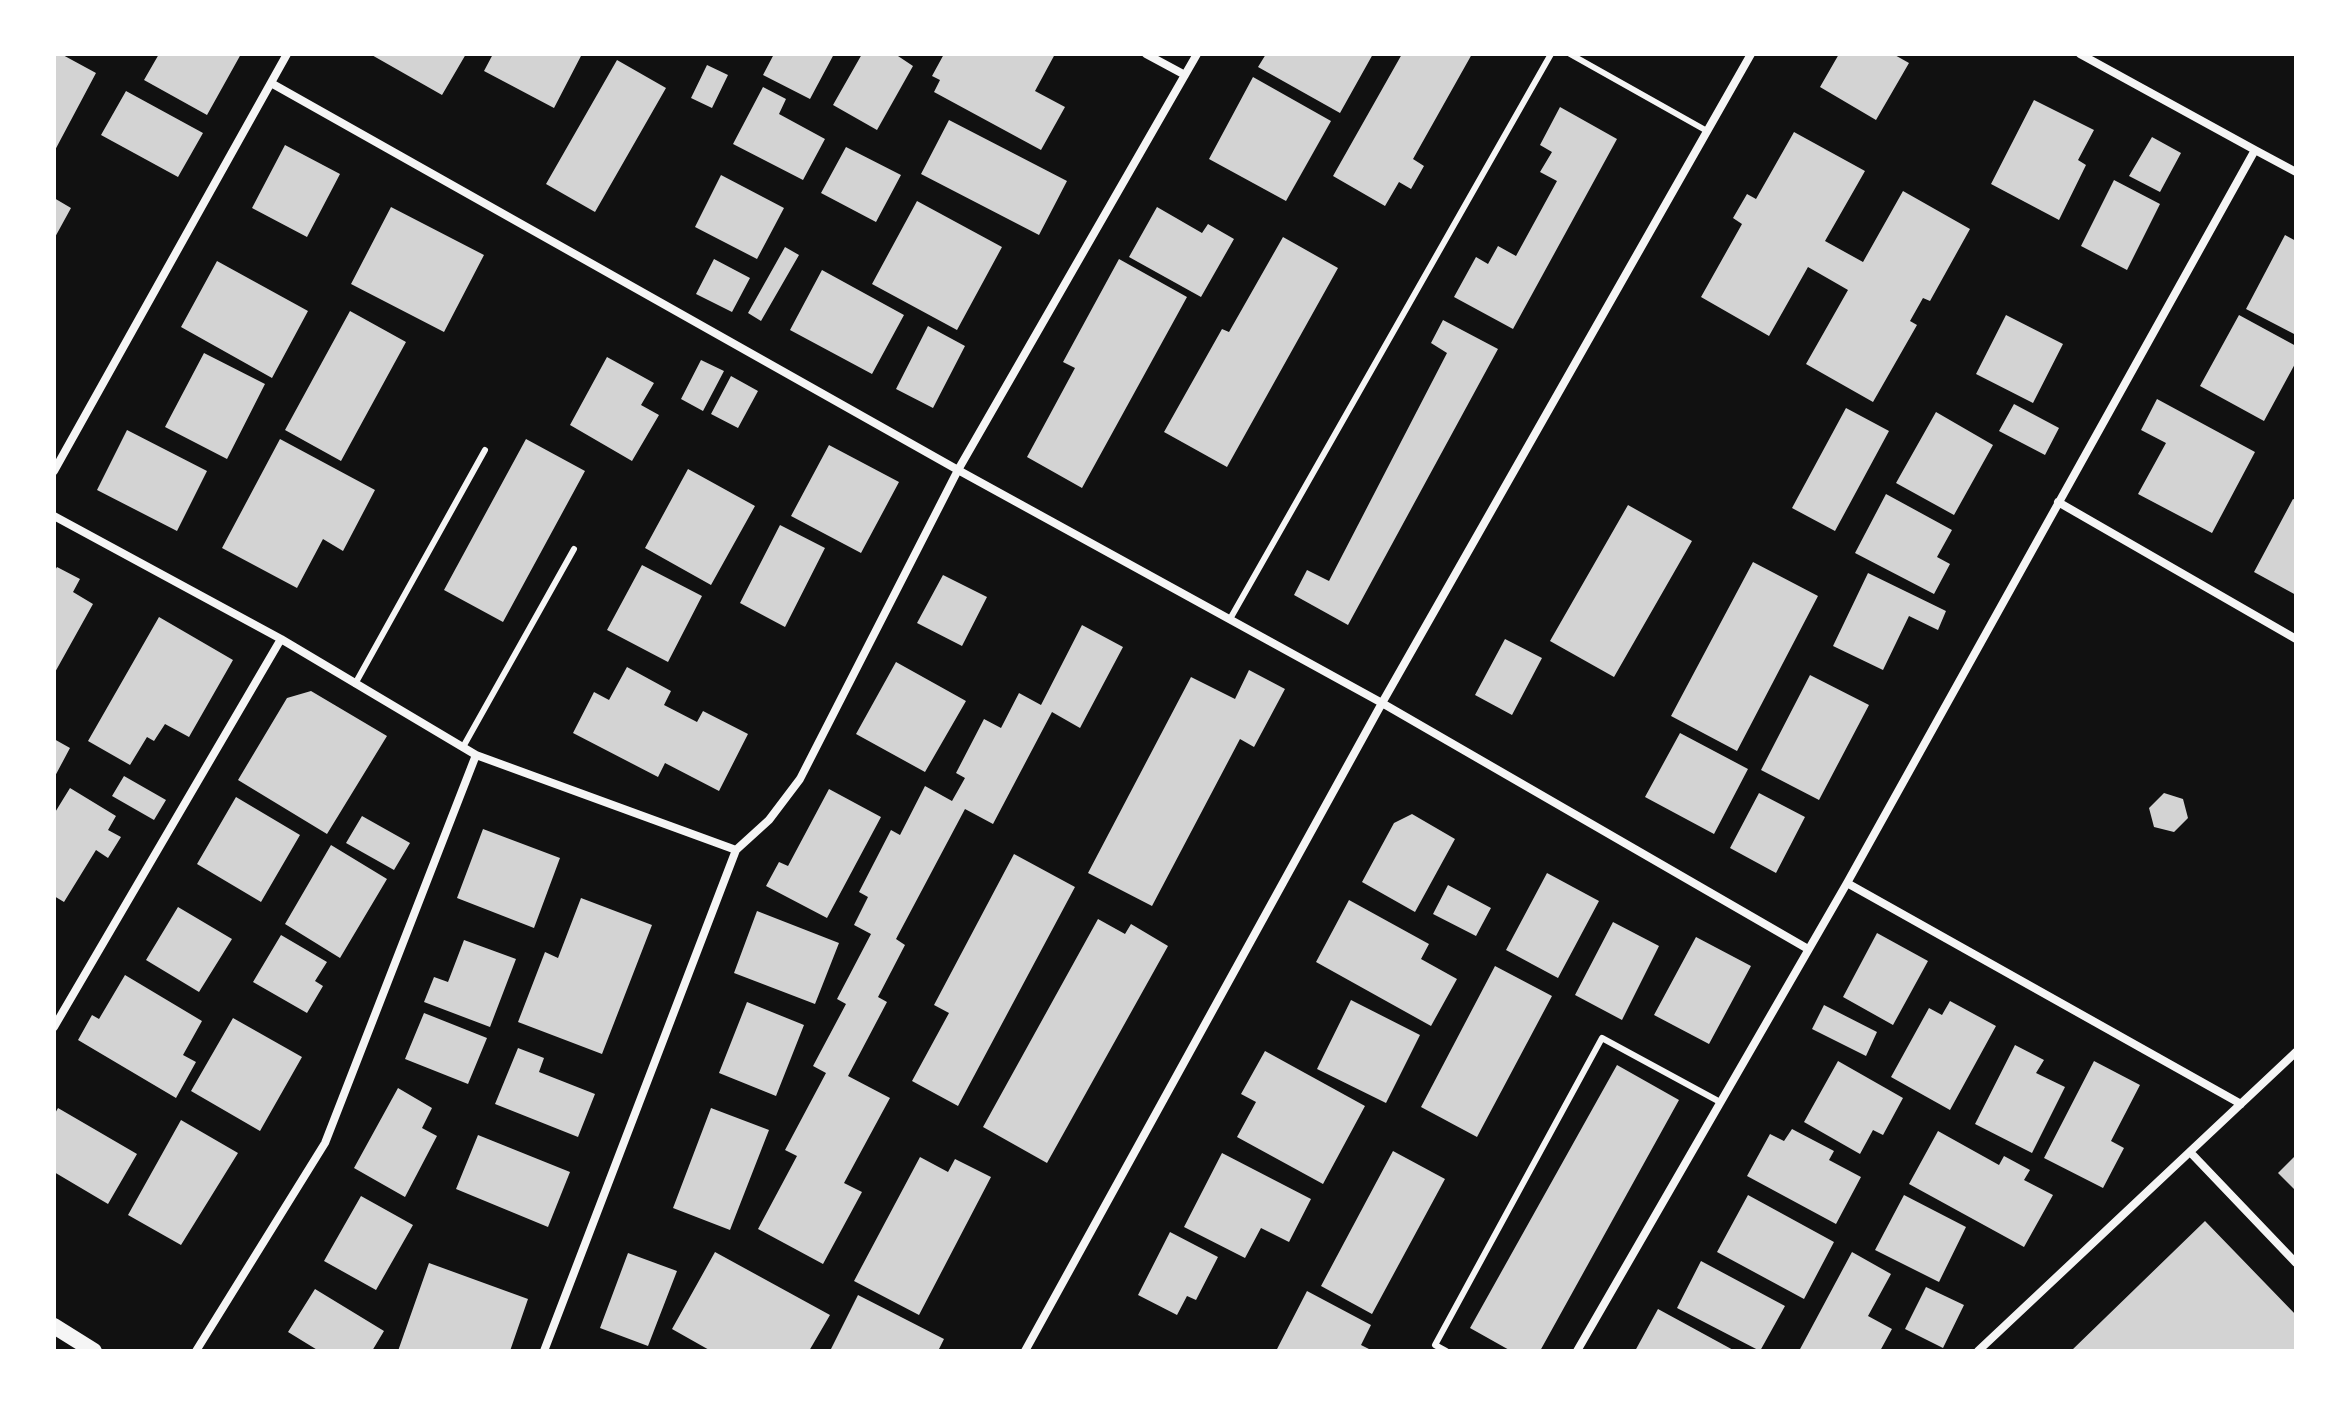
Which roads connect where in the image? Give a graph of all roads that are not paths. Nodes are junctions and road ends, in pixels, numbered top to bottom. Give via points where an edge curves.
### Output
1 (287, 54) edge
2 (1146, 54) edge
3 (1197, 54) edge
4 (1551, 54) edge
5 (1570, 54) edge
6 (1751, 54) edge
7 (2080, 54) edge
8 (1185, 75) junction
9 (271, 83) junction
10 (1707, 131) junction
11 (2255, 150) junction
12 (2296, 172) edge
13 (485, 450) dead end
14 (958, 470) junction
15 (54, 471) edge
16 (2058, 502) junction
17 (54, 516) edge
18 (574, 549) dead end
19 (1230, 619) junction
20 (281, 639) junction
21 (2296, 639) edge
22 (355, 684) junction
23 (1382, 703) junction
24 (463, 747) junction
25 (476, 755) junction
26 (736, 850) junction
27 (1847, 883) junction
28 (1808, 949) junction
29 (54, 1027) edge
30 (2296, 1052) edge
31 (1720, 1102) junction
32 (2241, 1104) junction
33 (2190, 1152) junction
34 (2296, 1263) edge
35 (54, 1326) edge
36 (94, 1351) edge
37 (196, 1351) edge
38 (544, 1351) edge
39 (1025, 1351) edge
40 (1446, 1351) edge
41 (1577, 1351) edge
42 (1978, 1351) edge

1 - 9 street
2 - 8 street
3 - 8 street
4 - 19 lane
5 - 10 lane
6 - 10 street
7 - 11 street
8 - 14 street
9 - 14 street
9 - 15 street
10 - 23 street
11 - 12 street
11 - 16 street
13 - 22 lane
14 - 19 street
14 - 26 street via 800,779 769,820
16 - 21 street
16 - 27 street
17 - 20 street
18 - 24 lane
19 - 23 street
20 - 22 street
20 - 29 street
22 - 24 street
23 - 28 street
23 - 39 street
24 - 25 street
25 - 26 street
25 - 37 street via 325,1143
26 - 38 street
27 - 28 street
27 - 32 street
28 - 31 street
30 - 32 street
31 - 40 lane via 1602,1038 1435,1345
31 - 41 street
32 - 33 street
33 - 34 street
33 - 42 street
35 - 36 main road

